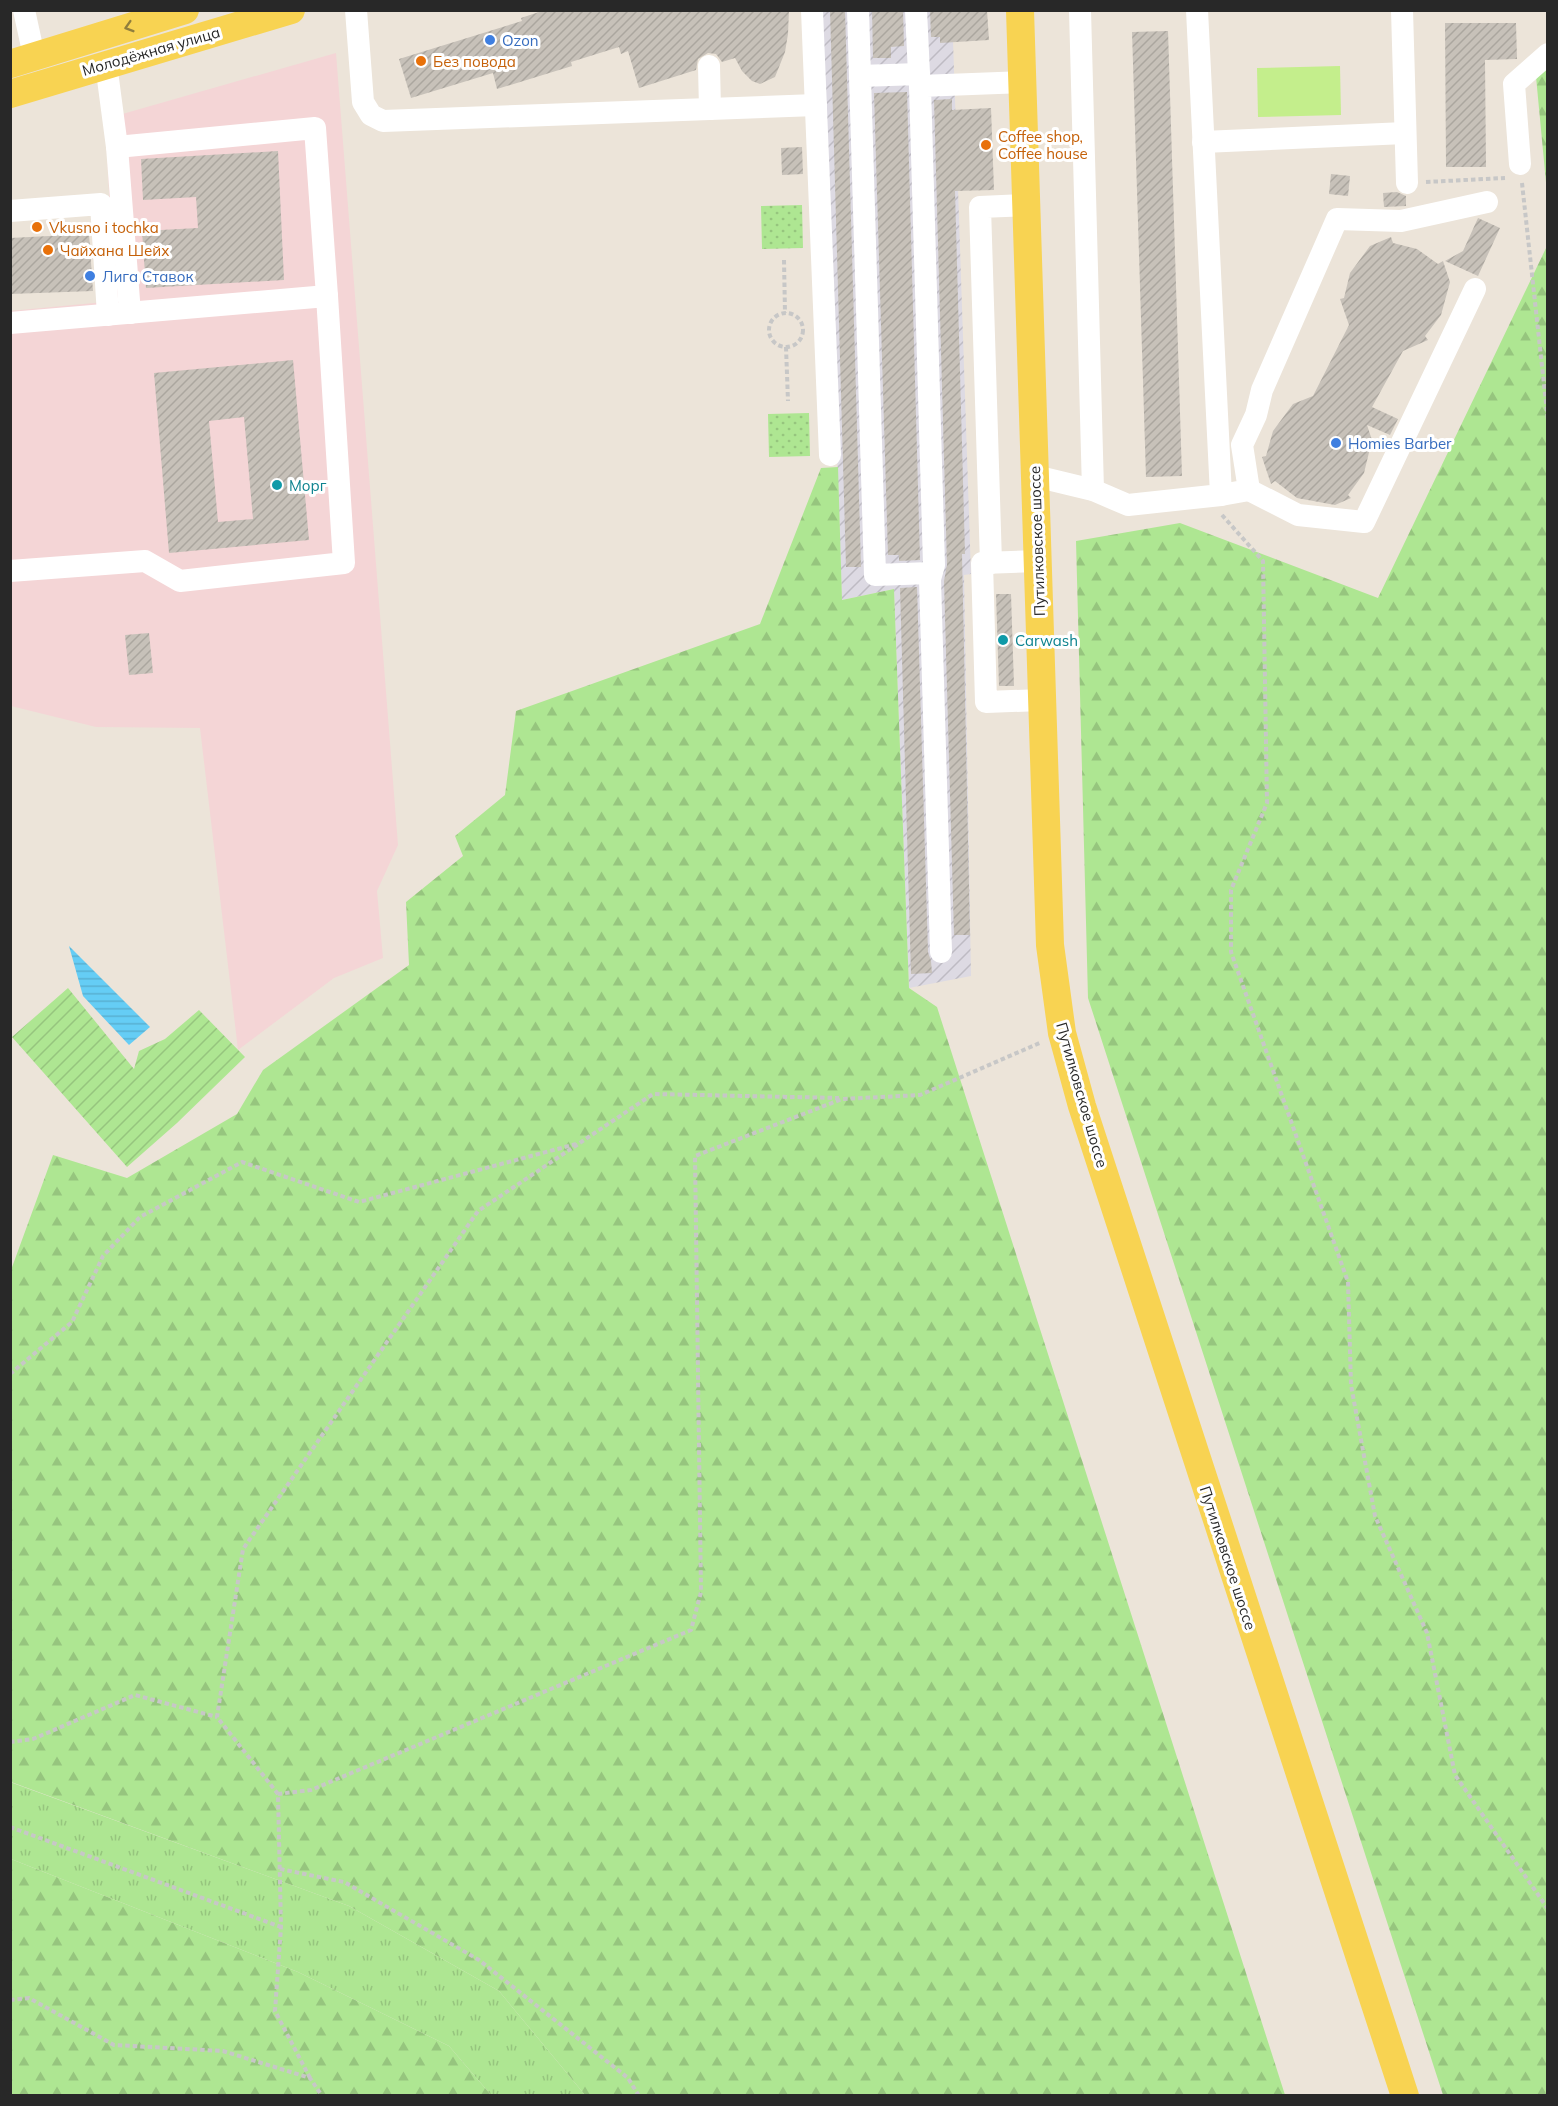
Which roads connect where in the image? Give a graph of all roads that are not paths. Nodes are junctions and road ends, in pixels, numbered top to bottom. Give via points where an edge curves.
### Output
1 (24, 10) edge
2 (185, 10) edge
3 (291, 10) edge
4 (356, 10) edge
5 (812, 10) edge
6 (858, 10) edge
7 (916, 10) edge
8 (1020, 10) edge
9 (1080, 10) edge
10 (1197, 10) edge
11 (1402, 10) edge
12 (1548, 54) edge
13 (22, 60) edge
14 (106, 64) junction
15 (709, 66) dead end
16 (860, 76) junction
17 (920, 80) junction
18 (1023, 82) junction
19 (10, 94) edge
20 (816, 105) junction
21 (710, 109) junction
22 (1405, 133) junction
23 (1203, 142) junction
24 (117, 147) junction
25 (1520, 170) road end
26 (1407, 183) road end
27 (1488, 202) dead end
28 (1027, 205) junction
29 (10, 211) edge
30 (1474, 289) dead end
31 (327, 296) junction
32 (119, 314) junction
33 (10, 322) edge
34 (830, 455) dead end
35 (1035, 476) junction
36 (1093, 490) junction
37 (1249, 490) junction
38 (1221, 495) junction
39 (1038, 561) junction
40 (991, 563) junction
41 (10, 571) edge
42 (931, 573) junction
43 (1042, 700) junction
44 (941, 952) dead end
45 (1406, 2096) edge

1 - 13 lane
2 -> 13 main road, Молодёжная улица
3 - 14 main road, Молодёжная улица
4 - 21 lane via 363,102 371,115 383,121
5 - 20 lane
6 - 16 lane
7 - 17 lane
8 - 18 main road, Путилковское шоссе
9 - 36 lane
10 - 23 lane
11 - 22 lane
12 - 25 lane via 1514,84
14 - 19 main road, Молодёжная улица
14 - 24 lane
15 - 21 lane
16 - 17 lane
16 - 42 lane via 875,575
17 - 18 lane
17 - 42 lane via 934,565
18 - 28 main road, Путилковское шоссе
20 - 21 lane
20 - 34 lane
22 - 23 lane
22 - 26 lane
23 - 38 lane
24 - 31 lane via 315,128
24 - 32 lane
27 - 37 lane via 1401,221 1336,219 1242,445
28 - 35 main road, Путилковское шоссе
28 - 40 lane via 980,207
29 - 32 lane via 101,204
30 - 37 lane via 1364,522 1298,515
31 - 32 lane
31 - 41 lane via 344,563 180,581 146,561
32 - 33 lane
35 - 36 lane
35 - 39 main road, Путилковское шоссе
36 - 38 lane via 1128,505
37 - 38 lane
39 - 40 lane
39 - 43 main road, Путилковское шоссе
40 - 43 lane via 982,563 986,702
42 - 44 lane
43 - 45 main road, Путилковское шоссе via 1050,945 1062,1033 1085,1117

